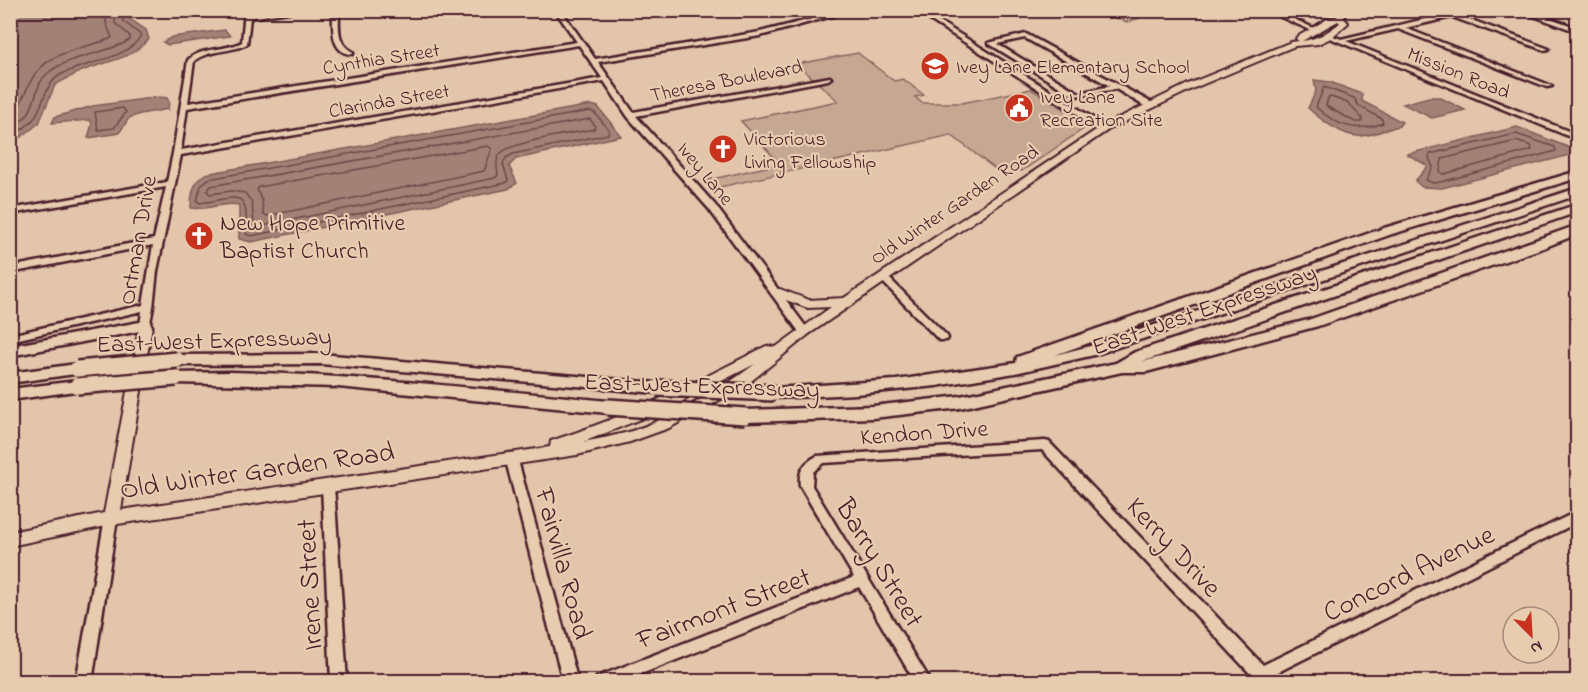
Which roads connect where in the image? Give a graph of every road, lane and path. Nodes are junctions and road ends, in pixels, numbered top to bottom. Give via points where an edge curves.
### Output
1 (299, 10) edge
2 (336, 10) edge
3 (558, 10) edge
4 (799, 10) edge
5 (851, 10) edge
6 (1268, 10) edge
7 (1439, 10) edge
8 (1472, 10) edge
9 (1520, 10) edge
10 (914, 11) edge
11 (248, 14) edge
12 (1452, 15) junction
13 (1338, 16) edge
14 (817, 19) junction
15 (1398, 27) junction
16 (1578, 30) edge
17 (1317, 31) junction
18 (1328, 36) junction
19 (1339, 41) junction
20 (582, 43) junction
21 (1298, 44) junction
22 (1546, 49) dead end
23 (351, 53) dead end
24 (595, 62) junction
25 (828, 78) dead end
26 (607, 79) junction
27 (1549, 86) dead end
28 (1116, 87) junction
29 (1149, 105) junction
30 (184, 106) junction
31 (631, 115) junction
32 (1105, 128) junction
33 (1578, 138) edge
34 (177, 153) junction
35 (1578, 174) edge
36 (171, 184) junction
37 (1578, 191) edge
38 (1578, 208) edge
39 (10, 212) edge
40 (1578, 229) edge
41 (158, 242) junction
42 (10, 270) edge
43 (884, 277) junction
44 (776, 292) junction
45 (848, 301) junction
46 (148, 307) junction
47 (146, 326) junction
48 (804, 331) junction
49 (10, 338) edge
50 (943, 338) dead end
51 (10, 351) edge
52 (1120, 368) junction
53 (1004, 371) junction
54 (10, 378) edge
55 (10, 395) edge
56 (1045, 445) joint
57 (512, 457) junction
58 (808, 466) joint
59 (328, 486) junction
60 (1578, 516) edge
61 (111, 518) junction
62 (10, 539) edge
63 (862, 580) junction
64 (1265, 677) edge
65 (84, 681) edge
66 (339, 681) edge
67 (571, 681) edge
68 (602, 681) edge
69 (924, 681) edge

1 - 11 street
2 - 23 street via 337,43
3 - 20 street, Ivey Lane
4 - 14 street
5 - 14 street
6 - 17 street
7 - 12 street
8 - 12 street
9 - 16 street
10 - 32 street
11 - 30 street, Ortman Drive via 242,46 193,57
12 - 15 street
12 - 22 street
13 - 17 main road
13 - 18 main road via 1344,23
14 - 24 street via 760,34
15 - 19 street
15 - 27 street
17 - 21 main road via 1318,35
18 - 19 street, Mission Road
18 - 21 main road, Old Winter Garden Road
19 - 33 street, Mission Road
20 - 24 street, Ivey Lane
20 - 30 street, Cynthia Street
21 - 29 main road, Old Winter Garden Road
24 - 26 street, Ivey Lane
25 - 31 street, Theresa Boulevard
26 - 31 street, Ivey Lane
26 - 34 street, Clarinda Street
28 - 28 street via 1026,36 992,43 1074,96
28 - 29 street
29 - 32 main road, Old Winter Garden Road
30 - 34 street, Ortman Drive
31 - 44 street, Ivey Lane via 712,207
32 - 43 main road, Old Winter Garden Road
34 - 36 street, Ortman Drive
35 - 53 highway via 1397,228 1028,357
36 - 39 street
36 - 41 street, Ortman Drive
37 - 53 highway, East-West Expressway via 1094,350
38 - 52 highway, East-West Expressway via 1140,356
40 - 52 highway via 1313,323 1146,367
41 - 42 street
41 - 46 street, Ortman Drive
43 - 45 main road, Old Winter Garden Road
43 - 50 street
44 - 45 main road via 808,304
44 - 48 street, Ivey Lane
45 - 48 main road, Old Winter Garden Road
46 - 47 street, Ortman Drive
46 - 49 street
47 - 51 highway
47 - 61 main road, Ortman Drive
48 - 57 main road, Old Winter Garden Road via 740,383 664,424 630,437 577,449
52 - 55 highway, East-West Expressway, bridge via 960,402 873,412 745,416 236,376 77,386
53 - 54 highway, East-West Expressway, bridge via 909,385 775,393 657,388 321,358 177,360
56 - 58 street, Kendon Drive via 821,459
56 - 64 street, Kerry Drive
57 - 59 main road, Old Winter Garden Road
57 - 67 street, Fairvilla Road
58 - 63 street, Barry Street via 804,473 806,486
59 - 61 main road, Old Winter Garden Road
59 - 66 street, Irene Street
60 - 64 street, Concord Avenue
61 - 62 main road, Old Winter Garden Road
61 - 65 street
63 - 68 street, Fairmont Street
63 - 69 street, Barry Street

